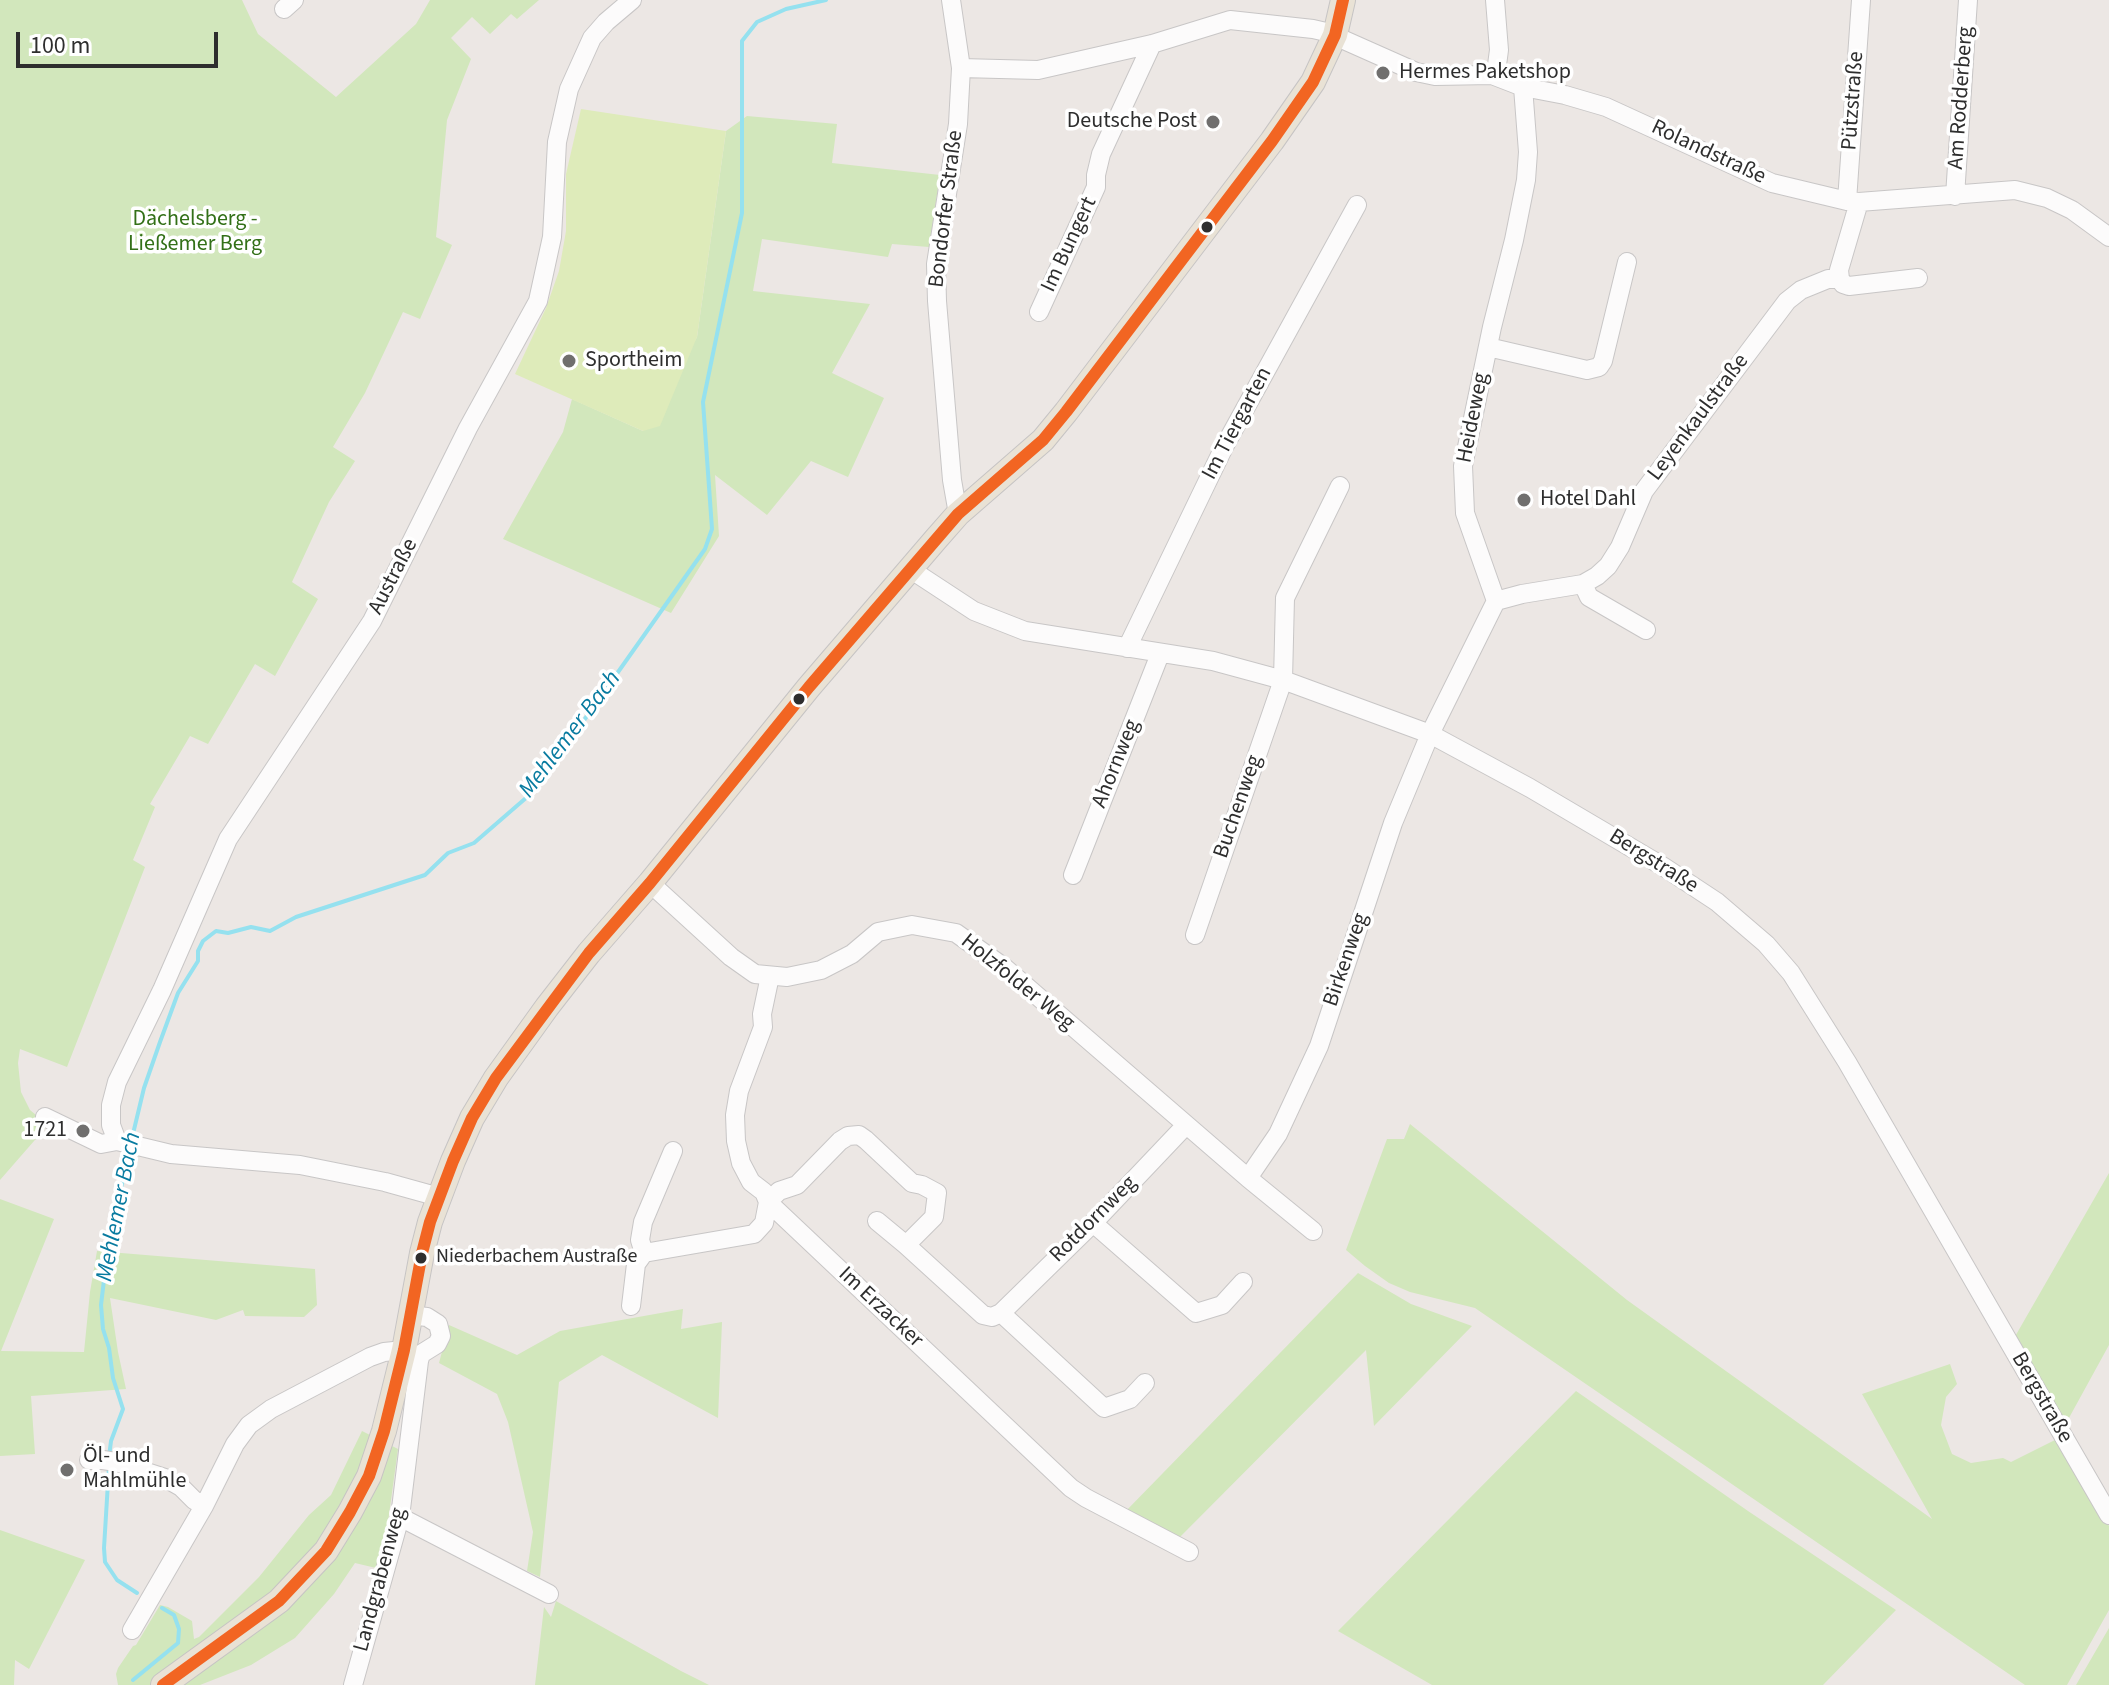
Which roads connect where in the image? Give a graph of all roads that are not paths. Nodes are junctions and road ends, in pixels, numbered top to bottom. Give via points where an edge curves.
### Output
1 (632, 0) edge
2 (951, 0) edge
3 (1343, 0) edge
4 (1495, 0) edge
5 (1861, 0) edge
6 (1968, 0) edge
7 (1335, 35) junction
8 (1152, 44) junction
9 (961, 68) junction
10 (1492, 75) junction
11 (1523, 87) junction
12 (1955, 196) junction
13 (1853, 202) junction
14 (1357, 205) dead end
15 (2109, 237) edge
16 (1627, 262) dead end
17 (1918, 278) dead end
18 (1840, 279) junction
19 (1039, 312) dead end
20 (1488, 347) junction
21 (1340, 486) dead end
22 (958, 514) junction
23 (910, 569) junction
24 (1583, 584) junction
25 (1496, 601) junction
26 (1646, 630) dead end
27 (1127, 648) junction
28 (1160, 654) junction
29 (1283, 680) junction
30 (1430, 734) junction
31 (1073, 875) dead end
32 (650, 883) junction
33 (1195, 935) dead end
34 (770, 976) junction
35 (45, 1117) dead end
36 (1186, 1125) junction
37 (120, 1142) junction
38 (673, 1151) dead end
39 (1248, 1178) junction
40 (439, 1197) junction
41 (768, 1202) junction
42 (877, 1221) dead end
43 (1093, 1223) junction
44 (1313, 1231) dead end
45 (906, 1245) junction
46 (644, 1253) junction
47 (1243, 1282) dead end
48 (631, 1306) dead end
49 (1001, 1313) junction
50 (410, 1315) junction
51 (404, 1350) junction
52 (1145, 1383) dead end
53 (103, 1461) dead end
54 (204, 1506) junction
55 (2109, 1515) edge
56 (400, 1517) junction
57 (1189, 1552) dead end
58 (549, 1594) dead end
59 (132, 1630) dead end
60 (163, 1685) edge
61 (353, 1685) edge

1 - 37 street, Austraße via 592,38 569,89 557,142 552,237 538,301 372,621 228,839 117,1082 111,1125
2 - 9 street, Bondorfer Straße
3 - 7 main road
4 - 10 street via 1499,50
5 - 13 street, Pützstraße
6 - 12 street, Am Rodderberg
7 - 8 street via 1230,20
7 - 10 street via 1416,72
7 - 22 main road via 1313,82 1272,141 1066,412 1043,440
8 - 9 street via 1038,70
8 - 19 street, Im Bungert via 1101,154 1096,187
9 - 22 street, Bondorfer Straße via 958,124 936,264
10 - 11 street, Rolandstraße
11 - 13 street, Rolandstraße via 1606,107 1772,183
11 - 20 street, Heideweg via 1526,180
12 - 13 street, Rolandstraße
12 - 15 street, Rolandstraße via 2015,190 2047,198
13 - 18 street
14 - 27 street, Im Tiergarten via 1224,447
16 - 20 street via 1599,367 1587,370
17 - 18 street, Leyenkaulstraße via 1849,286
18 - 24 street, Leyenkaulstraße via 1816,282 1787,301 1644,491 1615,557
20 - 25 street, Heideweg via 1463,466 1465,513
21 - 29 street, Buchenweg via 1285,598
22 - 23 main road
23 - 27 street, Bergstraße via 974,611 1025,631
23 - 32 main road
24 - 25 street
24 - 26 street via 1589,597
25 - 30 street
27 - 28 street, Bergstraße
28 - 29 street, Bergstraße via 1213,661
28 - 31 street, Ahornweg
29 - 30 street, Bergstraße
29 - 33 street, Buchenweg
30 - 39 street, Birkenweg via 1393,823 1319,1046 1278,1134
30 - 55 street, Bergstraße via 1664,867 1766,944 1791,973 1847,1062
32 - 34 street via 731,957 755,974
32 - 40 main road via 589,953 489,1088
34 - 36 street, Holzfolder Weg via 821,970 878,932 912,925 956,933 1005,968
34 - 41 street, Im Erzacker via 763,1027 735,1115 741,1163
35 - 37 street via 101,1144
36 - 39 street, Holzfolder Weg
36 - 43 street, Rotdornweg
37 - 40 street via 171,1154 300,1165
38 - 46 street via 643,1222
39 - 44 street, Holzfolder Weg
40 - 50 main road
41 - 45 street via 797,1185 840,1141 859,1135 912,1183 937,1193 934,1217
41 - 46 street via 764,1223 754,1234
41 - 57 street, Im Erzacker via 1071,1488
42 - 45 street
43 - 47 street via 1196,1313 1222,1305
43 - 49 street, Rotdornweg
45 - 49 street via 983,1315
46 - 48 street via 636,1264
49 - 52 street via 1104,1408 1130,1399
50 - 51 main road
50 - 56 street, Landgrabenweg via 438,1324 441,1336 419,1361
51 - 54 street via 370,1357 249,1425
51 - 60 main road via 369,1476 326,1551 279,1601
53 - 54 street via 165,1478
54 - 59 street
56 - 58 street
56 - 61 street, Landgrabenweg

